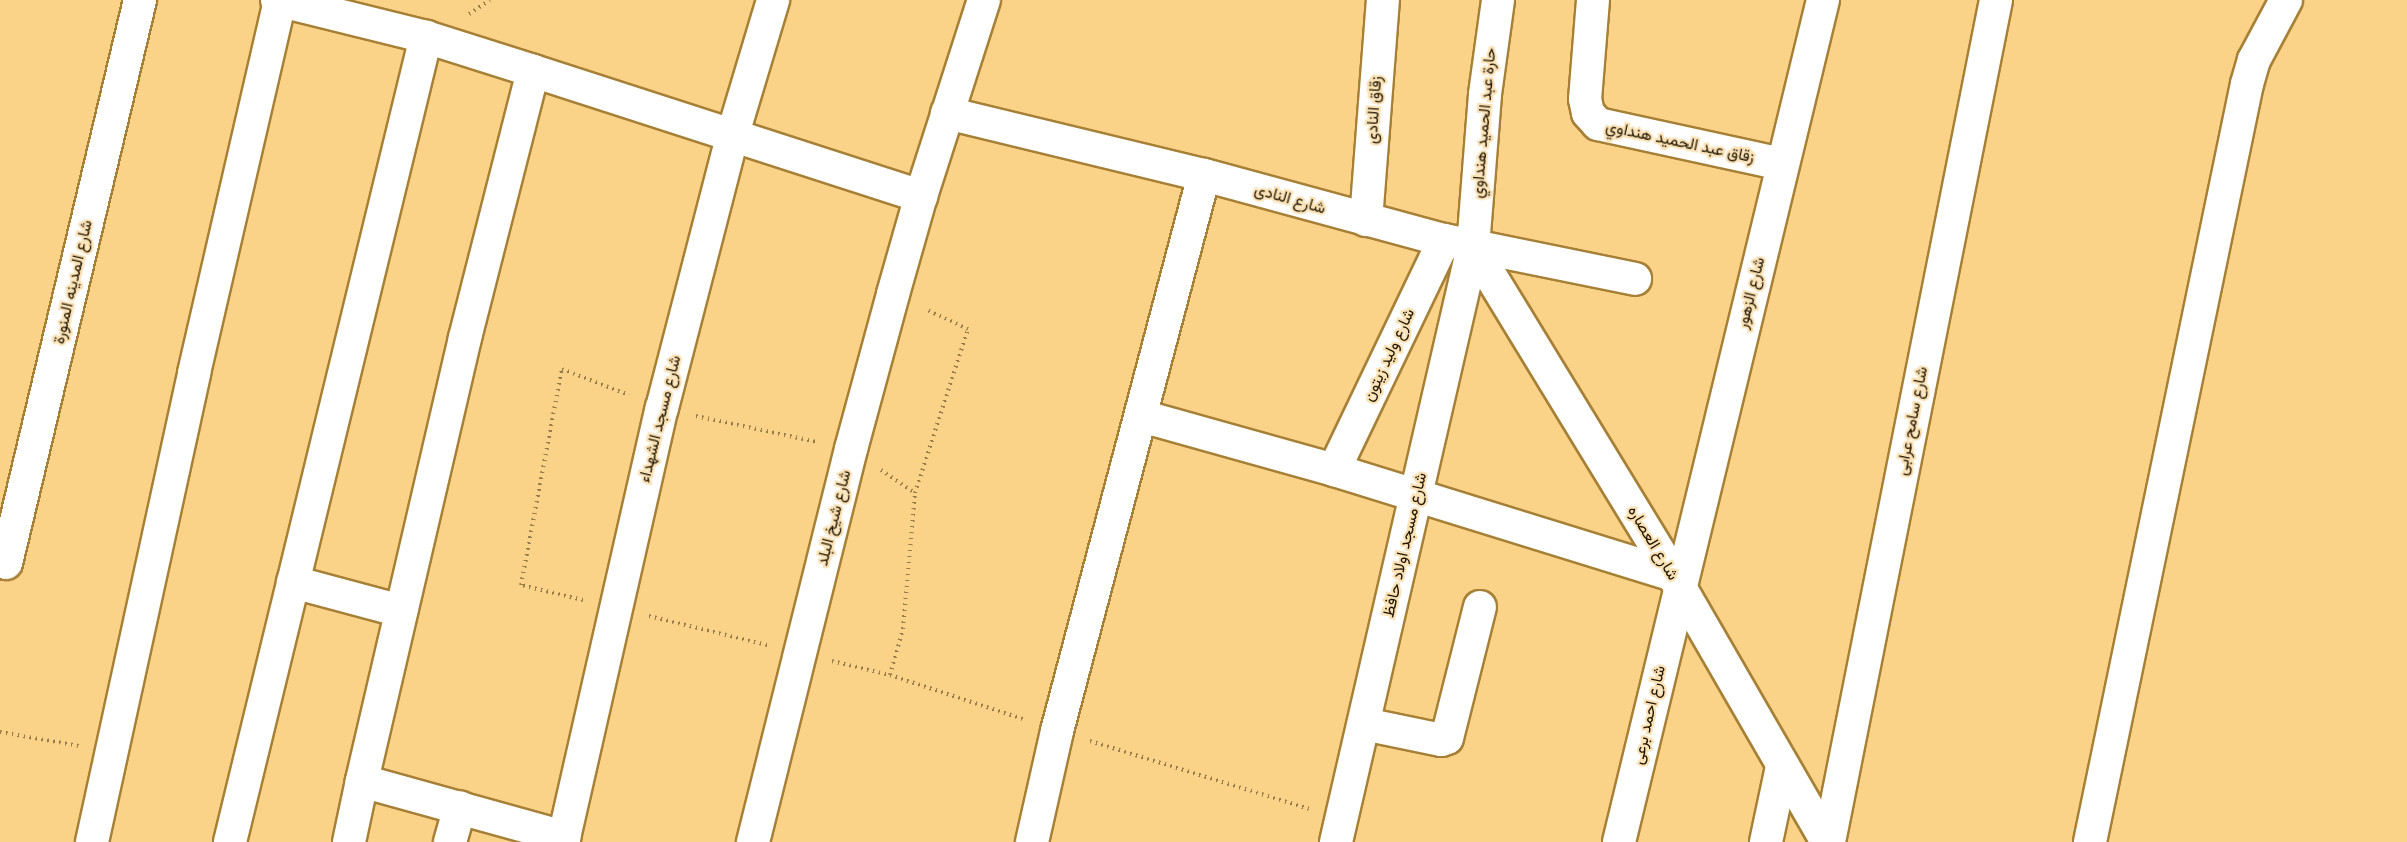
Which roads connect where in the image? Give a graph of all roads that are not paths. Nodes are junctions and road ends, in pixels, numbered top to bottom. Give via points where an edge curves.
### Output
1 (140, 0) edge
2 (773, 0) edge
3 (984, 0) edge
4 (1383, 0) edge
5 (1498, 0) edge
6 (1593, 0) edge
7 (1823, 0) edge
8 (1996, 0) edge
9 (2286, 0) edge
10 (279, 1) edge
11 (426, 37) junction
12 (533, 71) junction
13 (947, 113) junction
14 (732, 137) junction
15 (1782, 164) junction
16 (1204, 175) junction
17 (921, 196) junction
18 (1366, 220) junction
19 (1459, 243) junction
20 (1635, 279) dead end
21 (1141, 416) junction
22 (1334, 470) junction
23 (1417, 496) junction
24 (6, 563) dead end
25 (1676, 581) junction
26 (293, 582) junction
27 (1480, 607) dead end
28 (401, 611) junction
29 (1364, 724) junction
30 (1782, 767) junction
31 (362, 781) junction
32 (460, 807) junction
33 (1339, 830) edge
34 (563, 839) edge
35 (92, 842) edge
36 (230, 842) edge
37 (349, 842) edge
38 (450, 842) edge
39 (753, 842) edge
40 (1032, 842) edge
41 (1619, 842) edge
42 (1766, 842) edge
43 (1828, 842) edge
44 (2090, 842) edge

1 - 24 street, شارع المدينه المنورة
2 - 14 street, شارع مسجد الشهداء
3 - 13 street, شارع شيخ البلد
4 - 18 street, زقاق النادى
5 - 19 street, حارة عبد الحميد هنداوي
6 - 15 street, زقاق عبد الحميد هنداوي via 1585,99 1588,113 1598,124
7 - 15 street, شارع الزهور
8 - 43 street, شارع سامح عرابى
9 - 44 street via 2254,60 2247,84
10 - 11 street
10 - 35 street
11 - 12 street
11 - 26 street
12 - 14 street
12 - 28 street
13 - 16 street, شارع النادى
13 - 17 street, شارع شيخ البلد
14 - 17 street
14 - 34 street, شارع مسجد الشهداء via 662,408
15 - 25 street, شارع الزهور
16 - 18 street, شارع النادى
16 - 21 street
17 - 39 street, شارع شيخ البلد via 851,449
18 - 19 street, شارع النادى
19 - 20 street, شارع النادى
19 - 22 street, شارع وليد زيتون
19 - 23 street, شارع مسجد اولاد حافظ
19 - 25 street, شارع العصاره
21 - 22 street
21 - 40 street via 1057,731
22 - 23 street
23 - 25 street
23 - 29 street, شارع مسجد اولاد حافظ
25 - 30 street, شارع العصاره
25 - 41 street, شارع احمد برعى
26 - 28 street
26 - 36 street
27 - 29 street via 1449,736 1441,740
28 - 31 street
29 - 33 street, شارع مسجد اولاد حافظ
30 - 42 street
30 - 43 street, شارع العصاره
31 - 32 street
31 - 37 street
32 - 34 street
32 - 38 street

